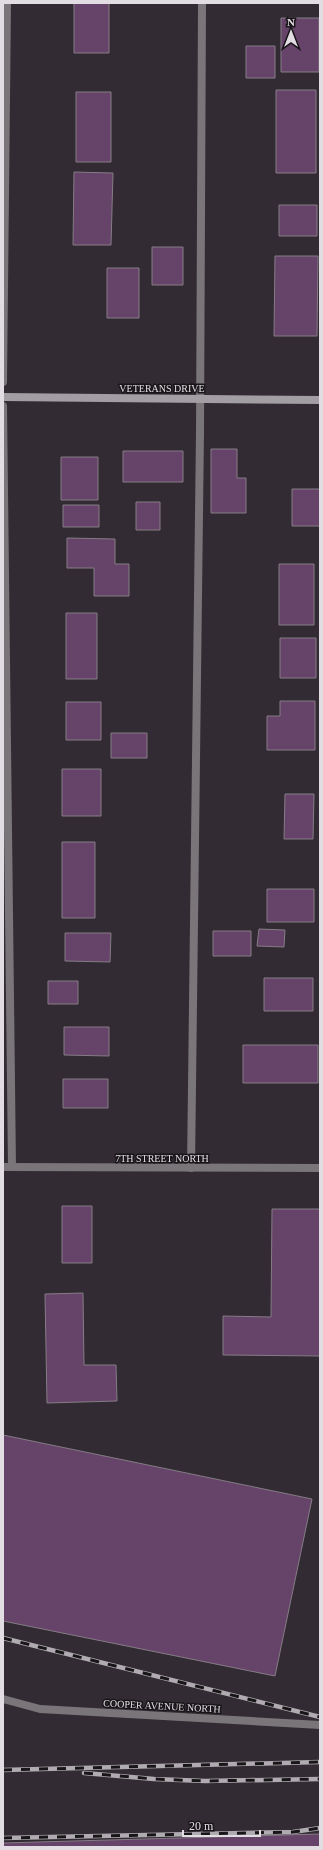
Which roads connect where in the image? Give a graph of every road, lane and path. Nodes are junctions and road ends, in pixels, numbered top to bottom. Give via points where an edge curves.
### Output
1 (7, 3) edge
2 (202, 3) edge
3 (3, 382) edge
4 (3, 398) edge
5 (200, 398) junction
6 (320, 400) edge
7 (3, 406) edge
8 (3, 1167) edge
9 (12, 1167) junction
10 (191, 1168) junction
11 (320, 1168) edge
12 (3, 1699) edge
13 (320, 1725) edge

1 - 3 street
2 - 5 street
4 - 5 main road, VETERANS DRIVE
5 - 6 main road, VETERANS DRIVE
5 - 10 street
7 - 9 street
8 - 9 street, 7TH STREET NORTH
9 - 10 street, 7TH STREET NORTH
10 - 11 street, 7TH STREET NORTH
12 - 13 street, COOPER AVENUE NORTH via 40,1709

